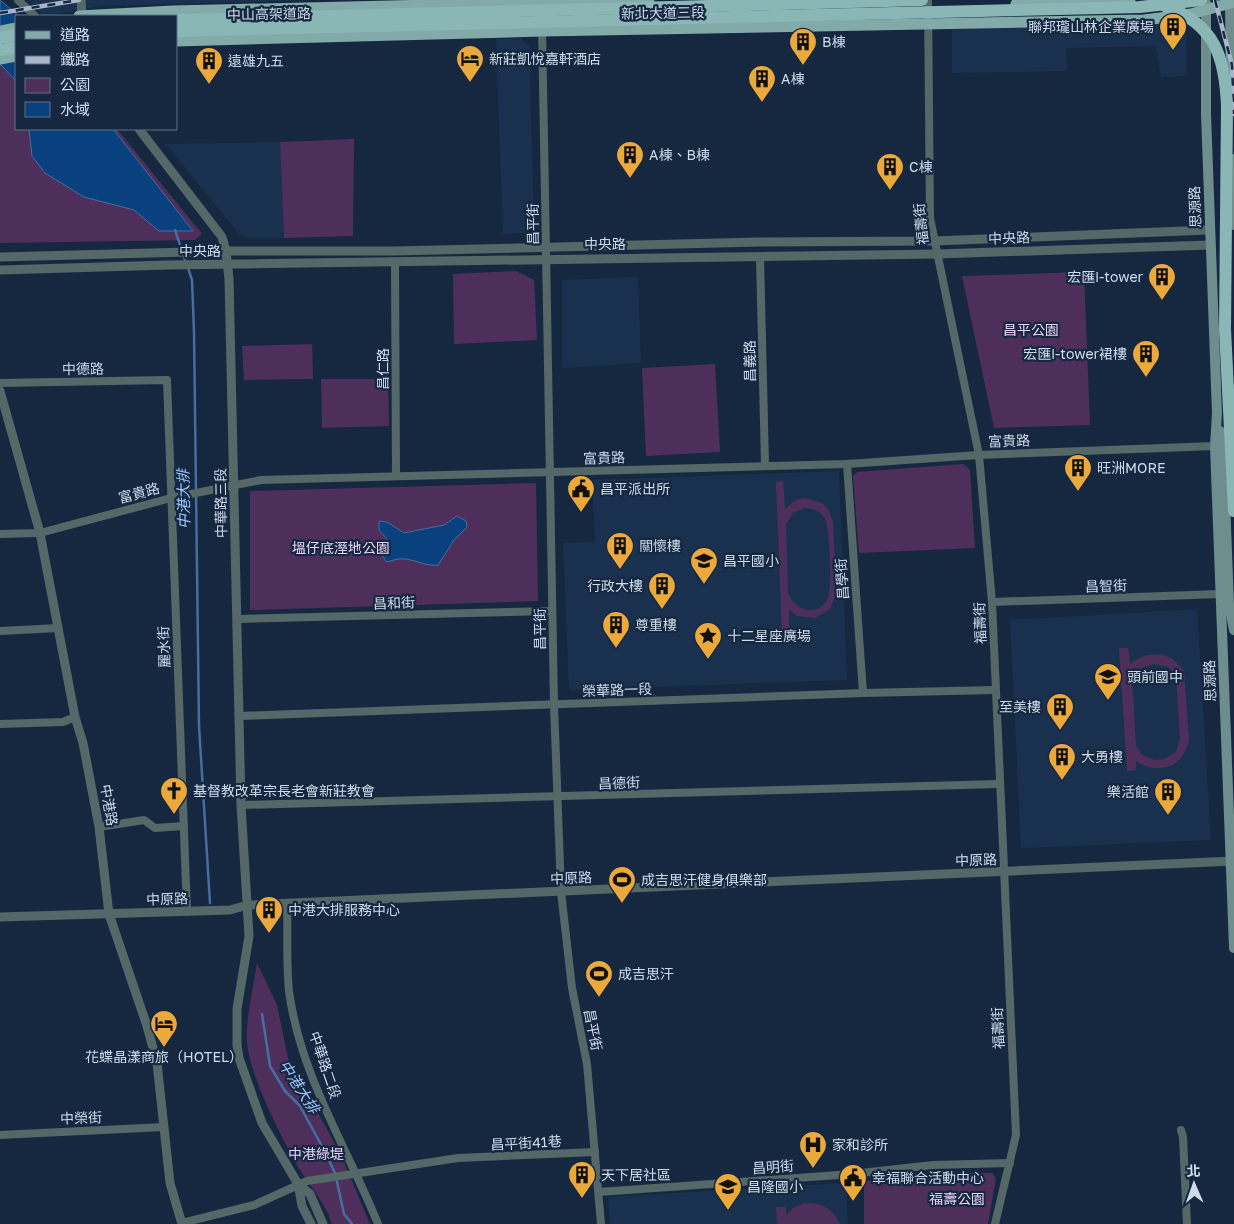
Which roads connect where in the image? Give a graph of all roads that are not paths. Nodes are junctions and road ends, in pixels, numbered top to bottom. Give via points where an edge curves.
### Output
1 (18, 0) edge
2 (81, 0) edge
3 (649, 0) edge
4 (1131, 0) edge
5 (542, 1) edge
6 (926, 2) edge
7 (390, 3) edge
8 (1204, 3) edge
9 (1230, 4) edge
10 (33, 15) edge
11 (81, 15) edge
12 (96, 15) edge
13 (542, 16) junction
14 (178, 20) edge
15 (928, 24) junction
16 (178, 26) edge
17 (15, 28) edge
18 (178, 31) edge
19 (542, 31) junction
20 (0, 32) edge
21 (15, 35) edge
22 (0, 40) edge
23 (15, 41) edge
24 (15, 41) edge
25 (178, 41) edge
26 (0, 46) edge
27 (15, 47) edge
28 (0, 51) edge
29 (15, 56) edge
30 (0, 59) edge
31 (141, 130) edge
32 (1234, 225) edge
33 (1209, 230) junction
34 (934, 241) junction
35 (1210, 245) junction
36 (546, 246) junction
37 (226, 250) junction
38 (937, 254) junction
39 (0, 257) edge
40 (760, 257) junction
41 (545, 259) junction
42 (395, 262) junction
43 (228, 265) junction
44 (0, 270) edge
45 (167, 380) joint
46 (0, 383) edge
47 (0, 391) edge
48 (1217, 413) junction
49 (1215, 446) junction
50 (979, 455) junction
51 (765, 464) junction
52 (847, 464) junction
53 (549, 473) junction
54 (396, 476) junction
55 (234, 485) junction
56 (171, 498) junction
57 (1234, 512) edge
58 (40, 533) junction
59 (0, 534) edge
60 (1220, 594) junction
61 (992, 602) junction
62 (552, 611) junction
63 (238, 619) junction
64 (58, 628) junction
65 (1234, 630) edge
66 (0, 631) edge
67 (995, 690) junction
68 (863, 693) junction
69 (554, 705) junction
70 (239, 716) junction
71 (75, 717) junction
72 (0, 724) edge
73 (998, 784) junction
74 (557, 797) junction
75 (241, 805) junction
76 (184, 826) junction
77 (99, 827) junction
78 (1232, 861) edge
79 (1004, 873) junction
80 (561, 892) junction
81 (287, 904) junction
82 (248, 906) junction
83 (190, 912) junction
84 (110, 914) junction
85 (0, 916) edge
86 (1234, 948) edge
87 (164, 1127) junction
88 (1181, 1130) dead end
89 (0, 1135) edge
90 (595, 1152) junction
91 (1010, 1163) junction
92 (358, 1174) junction
93 (303, 1183) junction
94 (599, 1192) junction
95 (182, 1223) edge
96 (311, 1224) edge
97 (323, 1224) edge
98 (378, 1224) edge
99 (601, 1224) edge
100 (995, 1224) edge
101 (1187, 1224) edge

1 - 10 street
2 - 11 street
3 - 5 main road, 新北大道三段
4 - 6 main road, 新北大道三段
4 - 57 highway, bridge via 1161,4 1191,19 1217,48 1223,66 1227,106 1225,329
5 - 7 main road, 新北大道三段
5 - 13 street, 昌平街
6 - 13 main road, 新北大道三段
6 - 14 highway, 中山高架道路, bridge
6 - 15 street, 福壽街
7 - 12 main road, 新北大道三段
8 - 9 main road, 新北大道三段
8 - 15 main road, 新北大道三段 via 1144,20
8 - 18 highway, 中山高架道路, bridge
8 - 33 main road, 思源路
9 - 32 main road
13 - 16 main road, 新北大道三段
13 - 19 street, 昌平街
15 - 19 main road, 新北大道三段
15 - 34 street, 福壽街 via 930,208
17 - 20 main road
19 - 25 main road, 新北大道三段
19 - 36 street, 昌平街
21 - 22 highway
22 - 23 main road
24 - 26 main road
27 - 28 highway
29 - 30 main road
31 - 37 street, 中華路三段 via 222,237
33 - 34 street, 中央路
33 - 35 main road, 思源路
34 - 36 street, 中央路
34 - 38 street, 福壽街
35 - 38 street, 中央路
35 - 48 main road, 思源路
36 - 37 street, 中央路
36 - 41 street, 昌平街
37 - 39 street, 中央路
37 - 43 street, 中華路三段
38 - 40 street, 中央路
38 - 50 street, 福壽街
40 - 41 street, 中央路
40 - 51 street, 昌義路
41 - 42 street, 中央路
41 - 53 street, 昌平街
42 - 43 street, 中央路
42 - 54 street, 昌仁路
43 - 44 street, 中央路
43 - 55 street, 中華路三段
45 - 46 street, 中德路
45 - 56 street, 麗水街
47 - 58 street, 中港路
48 - 49 main road, 思源路
48 - 65 main road, 思源路 via 1223,449 1229,604
49 - 50 street, 富貴路
49 - 60 main road, 思源路
50 - 52 street, 富貴路
50 - 61 street, 福壽街
51 - 52 street, 富貴路
51 - 53 street, 富貴路
52 - 68 street, 昌學街
53 - 54 street, 富貴路
53 - 62 street, 昌平街
54 - 55 street, 富貴路 via 261,480
55 - 56 street, 富貴路
55 - 63 street, 中華路三段
56 - 58 street, 富貴路
56 - 76 street, 麗水街
58 - 59 street, 富貴路
58 - 64 street, 中港路
60 - 61 street, 昌智街
60 - 78 main road, 思源路
61 - 67 street, 福壽街
62 - 63 street, 昌和街
62 - 69 street, 昌平街
63 - 70 street, 中華路三段
64 - 66 street
64 - 71 street, 中港路
67 - 68 street, 榮華路一段
67 - 73 street, 福壽街
68 - 69 street, 榮華路一段
69 - 70 street, 榮華路一段
69 - 74 street, 昌平街
70 - 75 street, 中華路三段
71 - 72 street via 64,722
71 - 77 street, 中港路
73 - 74 street, 昌德街
73 - 79 street, 福壽街
74 - 75 street, 昌德街
74 - 80 street, 昌平街
75 - 82 street, 中華路三段
76 - 77 street via 155,828 144,820
76 - 83 street, 麗水街
77 - 84 street, 中港路
78 - 79 street, 中原路
78 - 86 main road, 思源路
79 - 80 street, 中原路
79 - 91 street, 福壽街 via 1016,1135
80 - 81 street, 中原路
80 - 90 street, 昌平街 via 572,988 587,1064
81 - 82 street, 中原路
81 - 92 street, 中華路二段 via 289,990 305,1056 327,1114
82 - 83 street, 中原路
82 - 93 street via 249,936 239,994 239,1058 262,1123
83 - 84 street, 中原路
84 - 85 street, 中原路
84 - 87 street, 中港路 via 147,1026 156,1063
87 - 89 street, 中榮街
87 - 95 street, 中港路 via 170,1182
88 - 101 street
90 - 92 street, 昌平街41巷 via 458,1158
90 - 94 street, 昌平街
91 - 94 street, 昌明街 via 933,1165
91 - 100 street, 福壽街
92 - 93 street, 昌平街41巷
92 - 98 street, 中華路二段
93 - 95 street, 昌平街41巷 via 254,1206
93 - 96 street via 302,1206
93 - 97 street
94 - 99 street, 昌平街

